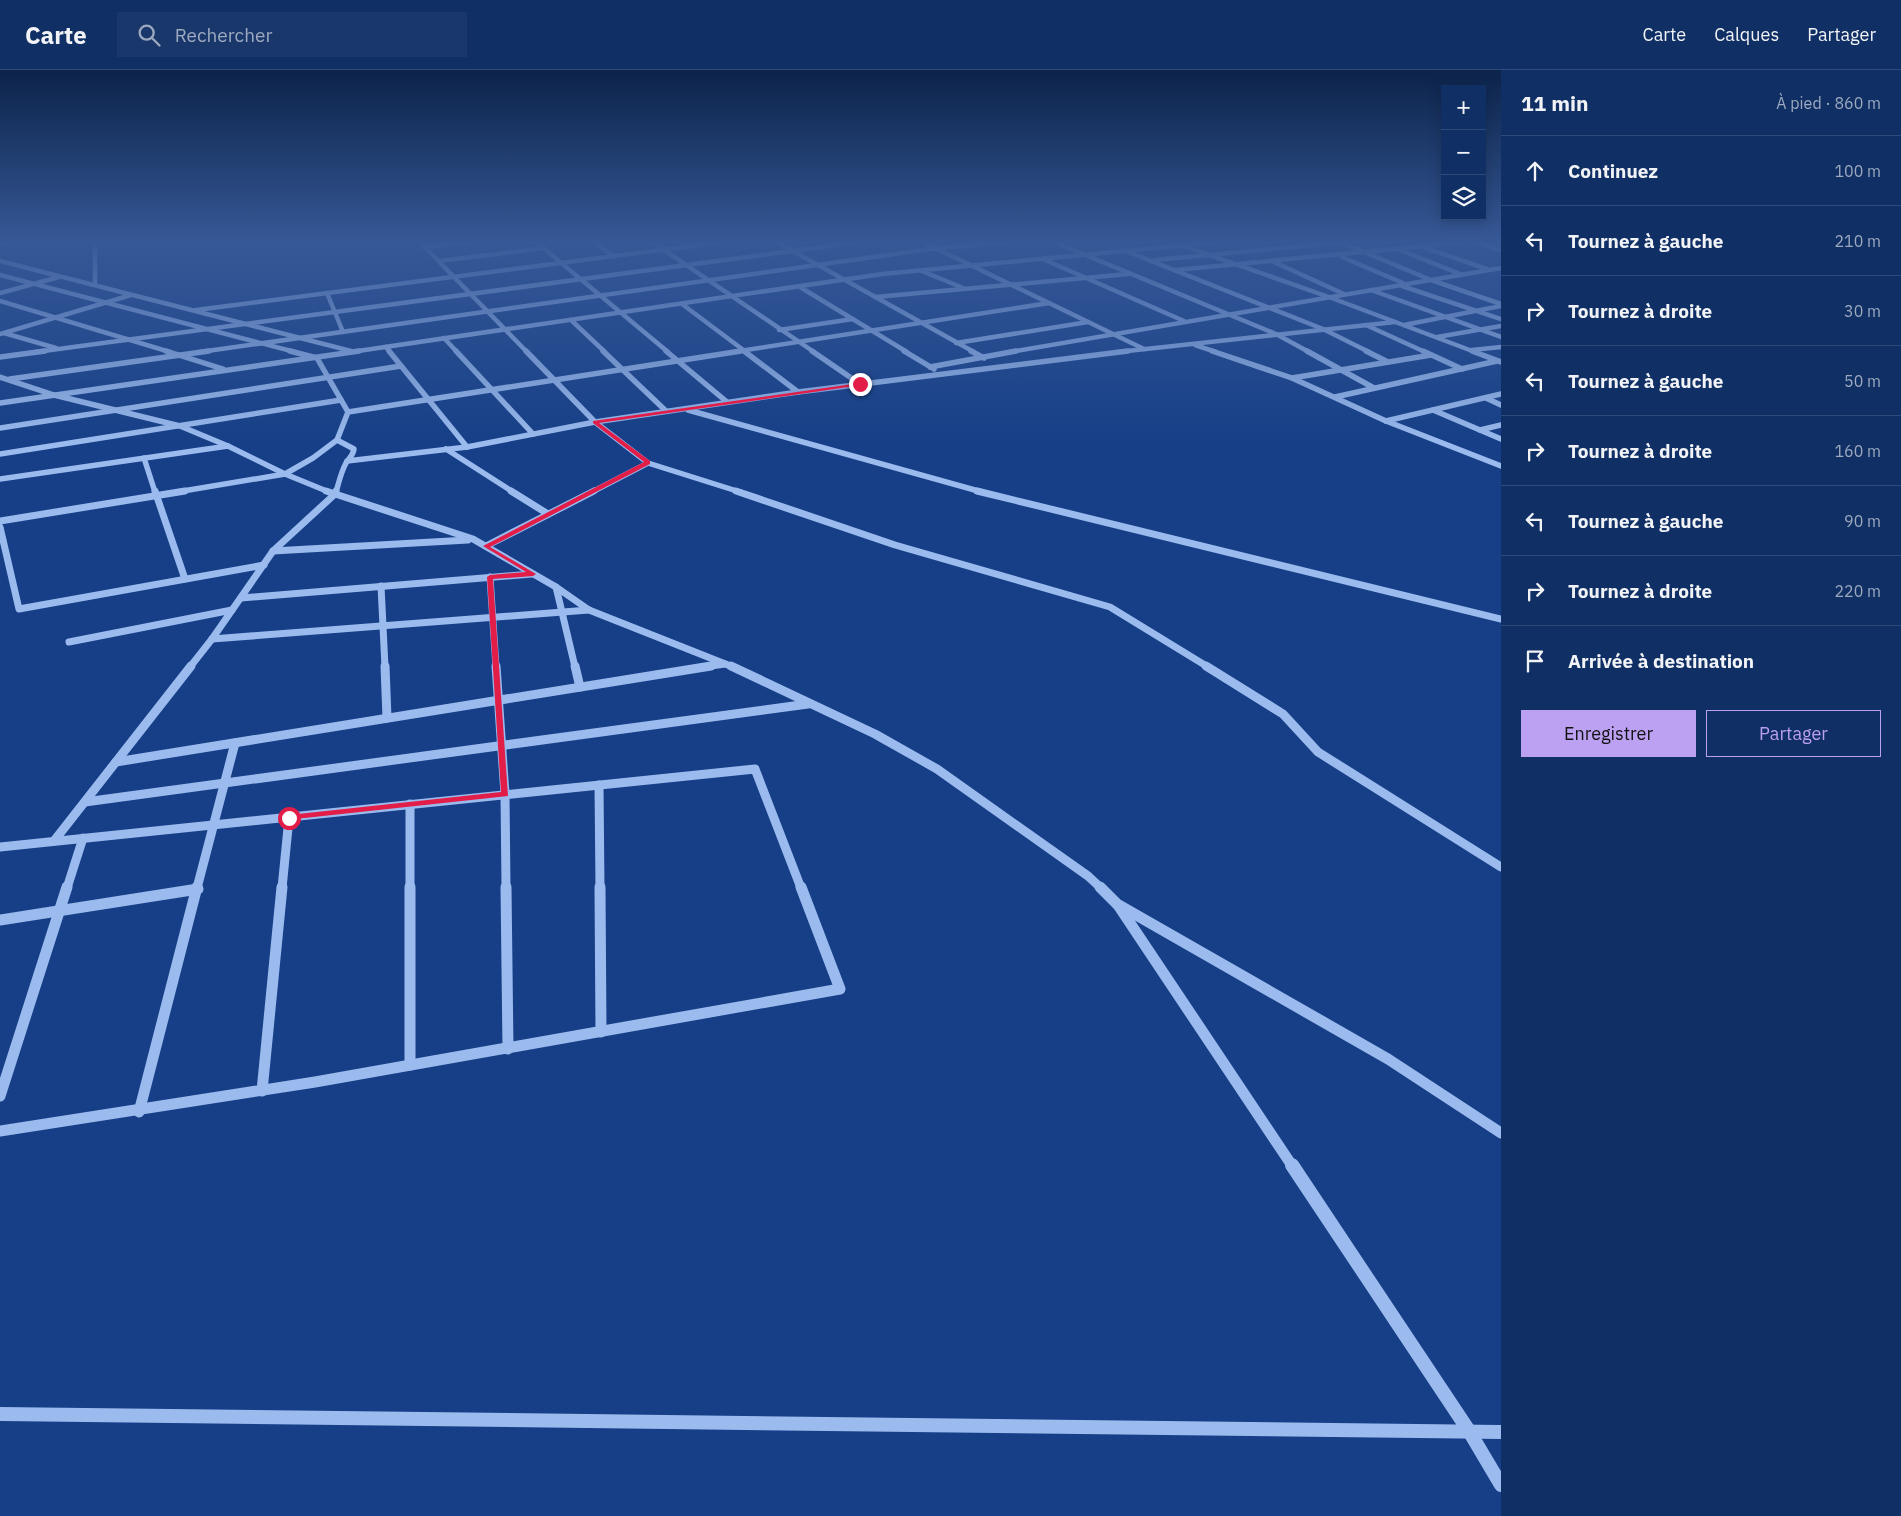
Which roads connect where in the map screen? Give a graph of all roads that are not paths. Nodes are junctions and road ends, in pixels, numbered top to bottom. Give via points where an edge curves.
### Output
1 (27, 308) edge
2 (87, 308) edge
3 (127, 308) edge
4 (190, 308) edge
5 (208, 308) edge
6 (334, 308) edge
7 (362, 308) edge
8 (485, 308) edge
9 (513, 308) edge
10 (616, 308) edge
11 (652, 308) edge
12 (688, 308) edge
13 (748, 308) edge
14 (836, 308) edge
15 (895, 308) edge
16 (1014, 308) edge
17 (1060, 308) edge
18 (1156, 308) edge
19 (1215, 308) edge
20 (1260, 308) edge
21 (1272, 308) edge
22 (1359, 308) edge
23 (1422, 308) edge
24 (1471, 308) edge
25 (1488, 308) edge
26 (196, 310) junction
27 (1478, 311) junction
28 (336, 312) junction
29 (488, 312) junction
30 (621, 313) junction
31 (1228, 314) junction
32 (58, 317) junction
33 (1446, 317) junction
34 (853, 319) junction
35 (1501, 319) edge
36 (571, 320) junction
37 (1185, 321) junction
38 (1088, 322) junction
39 (1395, 322) junction
40 (921, 323) junction
41 (251, 324) junction
42 (1366, 325) junction
43 (1404, 325) junction
44 (1501, 326) edge
45 (505, 329) junction
46 (1323, 329) junction
47 (1480, 329) junction
48 (209, 330) junction
49 (779, 330) junction
50 (873, 330) junction
51 (343, 332) junction
52 (2, 333) edge
53 (1112, 333) junction
54 (1276, 334) junction
55 (1436, 337) junction
56 (1501, 337) edge
57 (300, 338) junction
58 (444, 338) junction
59 (130, 340) junction
60 (798, 342) junction
61 (956, 343) junction
62 (1191, 343) junction
63 (261, 344) junction
64 (386, 347) junction
65 (1501, 347) edge
66 (62, 349) junction
67 (1144, 349) junction
68 (745, 350) junction
69 (1469, 350) junction
70 (354, 352) junction
71 (179, 355) junction
72 (1431, 355) junction
73 (0, 357) edge
74 (317, 358) junction
75 (984, 358) junction
76 (678, 361) junction
77 (1499, 361) edge
78 (1388, 362) junction
79 (401, 366) junction
80 (930, 367) junction
81 (226, 369) junction
82 (623, 369) junction
83 (1462, 369) junction
84 (1341, 370) junction
85 (944, 374) junction
86 (329, 377) junction
87 (1292, 378) junction
88 (2, 379) edge
89 (555, 380) junction
90 (860, 384) junction
91 (1374, 388) junction
92 (492, 390) junction
93 (798, 392) junction
94 (1501, 394) edge
95 (54, 395) junction
96 (1335, 397) junction
97 (1485, 398) junction
98 (341, 400) junction
99 (427, 400) junction
100 (727, 402) junction
101 (0, 403) edge
102 (1501, 405) edge
103 (684, 408) junction
104 (117, 410) junction
105 (1433, 410) junction
106 (666, 411) junction
107 (348, 412) junction
108 (1386, 421) junction
109 (594, 422) junction
110 (1501, 425) edge
111 (180, 426) junction
112 (0, 428) edge
113 (1480, 430) junction
114 (533, 434) junction
115 (1501, 439) edge
116 (337, 440) junction
117 (228, 446) junction
118 (467, 447) junction
119 (446, 449) junction
120 (0, 454) edge
121 (144, 458) junction
122 (346, 462) junction
123 (648, 463) junction
124 (1501, 466) edge
125 (285, 474) junction
126 (0, 479) edge
127 (335, 494) junction
128 (157, 496) junction
129 (548, 514) junction
130 (0, 521) edge
131 (0, 527) edge
132 (473, 539) junction
133 (486, 546) junction
134 (273, 551) junction
135 (264, 565) junction
136 (533, 574) junction
137 (490, 577) junction
138 (185, 579) junction
139 (381, 586) junction
140 (556, 587) junction
141 (241, 598) junction
142 (232, 610) junction
143 (589, 610) junction
144 (562, 612) junction
145 (493, 618) junction
146 (1501, 619) edge
147 (383, 626) junction
148 (212, 639) junction
149 (69, 642) dead end
150 (726, 664) junction
151 (580, 687) junction
152 (498, 700) junction
153 (808, 704) junction
154 (387, 718) junction
155 (235, 742) junction
156 (502, 746) junction
157 (116, 762) junction
158 (225, 783) junction
159 (599, 785) junction
160 (505, 794) junction
161 (85, 802) junction
162 (410, 804) junction
163 (289, 818) junction
164 (214, 824) junction
165 (83, 838) junction
166 (54, 840) junction
167 (0, 847) edge
168 (1501, 867) edge
169 (198, 889) junction
170 (1118, 904) junction
171 (60, 910) junction
172 (0, 920) edge
173 (601, 1032) junction
174 (508, 1049) junction
175 (410, 1066) junction
176 (262, 1091) junction
177 (0, 1096) edge
178 (139, 1112) junction
179 (0, 1131) edge
180 (1501, 1133) edge
181 (0, 1414) edge
182 (1469, 1431) junction
183 (1501, 1432) edge
184 (1501, 1485) edge

1 - 32 street
2 - 32 street
3 - 48 street
4 - 26 street
5 - 26 street
6 - 28 street
7 - 28 street
8 - 29 street
9 - 29 street
10 - 30 street
11 - 30 street
12 - 68 street
13 - 49 street
14 - 34 street
15 - 40 street
16 - 40 street
17 - 38 street
18 - 37 street
19 - 31 street
20 - 31 street
21 - 46 street
22 - 39 street
23 - 33 street
24 - 27 street
25 - 27 street
26 - 41 street
27 - 33 street
27 - 35 street
28 - 41 street
28 - 51 street
29 - 45 street
29 - 51 street
30 - 36 street
30 - 76 street
31 - 37 street
31 - 54 street
32 - 52 street
32 - 59 street
33 - 43 street
33 - 47 street
34 - 49 street
34 - 50 street
36 - 45 street
36 - 82 street
37 - 53 street
38 - 53 street
38 - 61 street
39 - 42 street
39 - 43 street
40 - 50 street
40 - 61 street
41 - 48 street
41 - 57 street
42 - 46 street
42 - 72 street
43 - 55 street
44 - 47 street
45 - 58 street
45 - 89 street
46 - 54 street
46 - 78 street
47 - 55 street
47 - 56 street
48 - 59 street
48 - 63 street
49 - 60 street
50 - 60 street
50 - 80 street
51 - 57 street
52 - 66 street
53 - 67 street
53 - 75 street
54 - 62 street
54 - 84 street
55 - 69 street
57 - 63 street
57 - 70 street
58 - 64 street
58 - 92 street
59 - 66 street
59 - 71 street
60 - 68 street
60 - 90 street
61 - 75 street
62 - 67 street
62 - 87 street
63 - 71 street
63 - 74 street
64 - 70 street
64 - 79 street
65 - 69 street
66 - 73 street
67 - 85 street
68 - 76 street
68 - 93 street
69 - 77 street
70 - 74 street
71 - 81 street
71 - 88 street
72 - 78 street
72 - 83 street
74 - 81 street
74 - 86 street
75 - 80 street
76 - 82 street
76 - 100 street
77 - 83 street
78 - 84 street
79 - 86 street
79 - 99 street
80 - 85 street
81 - 95 street
82 - 89 street
82 - 106 street
83 - 91 street
84 - 87 street
84 - 91 street
85 - 90 street
86 - 98 street
86 - 104 street
87 - 96 street
88 - 95 street
89 - 92 street
89 - 109 street
90 - 93 street
91 - 96 street
92 - 99 street
92 - 114 street
93 - 100 street
94 - 97 street
95 - 101 street
95 - 104 street
96 - 108 street
97 - 102 street
97 - 105 street
98 - 107 street
98 - 111 street
99 - 107 street
99 - 118 street
100 - 103 street
103 - 106 street
103 - 146 street via 938,481
104 - 111 street
104 - 112 street
105 - 108 street
105 - 113 street
106 - 109 street
107 - 116 street
108 - 124 street
109 - 114 street
109 - 123 street
110 - 113 street
111 - 117 street
111 - 120 street
113 - 115 street
114 - 118 street
116 - 122 street via 354,449
116 - 125 street
117 - 121 street
117 - 125 street
118 - 119 street
119 - 122 street
119 - 129 street
121 - 126 street
121 - 128 street
122 - 127 street
123 - 129 street
123 - 168 street via 782,505 895,546 1110,607 1283,714 1318,752
125 - 127 street
125 - 128 street
127 - 132 street
127 - 134 street
128 - 130 street
128 - 138 street
129 - 133 street
131 - 138 street via 19,608
132 - 133 street
132 - 134 street
133 - 136 street
134 - 135 street
135 - 138 street
135 - 141 street
136 - 137 street
136 - 140 street
137 - 139 street
137 - 145 street
139 - 141 street
139 - 147 street
140 - 143 street
140 - 144 street
141 - 142 street
142 - 148 street
142 - 149 street
143 - 144 street
143 - 150 street
144 - 145 street
144 - 151 street
145 - 147 street
145 - 152 street
147 - 148 street
147 - 154 street
148 - 157 street
150 - 151 street
150 - 153 street
151 - 152 street
152 - 154 street
152 - 156 street
153 - 156 street
153 - 170 street via 875,734 937,769 1088,876
154 - 155 street
155 - 157 street
155 - 158 street
156 - 158 street
156 - 160 street
157 - 161 street
158 - 161 street
158 - 164 street
159 - 160 street
159 - 173 street
159 - 173 street via 756,769 840,989
160 - 162 street
160 - 174 street
161 - 166 street
162 - 163 street
162 - 175 street
163 - 164 street
163 - 176 street
164 - 165 street
164 - 169 street
165 - 166 street
165 - 171 street
166 - 167 street
169 - 171 street
169 - 178 street
170 - 180 street via 1388,1059
170 - 182 street
171 - 172 street
171 - 177 street
173 - 174 street
174 - 175 street
175 - 176 street
176 - 178 street
178 - 179 street
181 - 182 street
182 - 183 street
182 - 184 street

